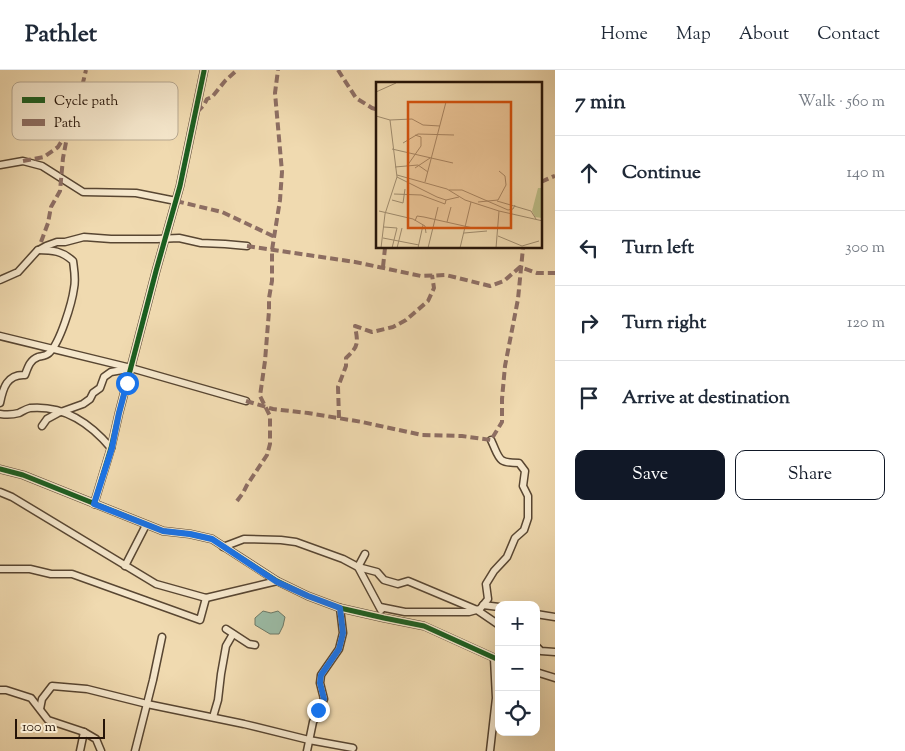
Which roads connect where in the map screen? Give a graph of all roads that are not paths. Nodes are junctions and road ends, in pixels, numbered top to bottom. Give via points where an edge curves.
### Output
1 (204, 71) edge
2 (0, 165) edge
3 (176, 201) junction
4 (166, 238) junction
5 (247, 246) dead end
6 (37, 250) junction
7 (0, 280) edge
8 (0, 336) edge
9 (52, 350) junction
10 (131, 368) junction
11 (246, 402) dead end
12 (0, 403) edge
13 (64, 411) junction
14 (0, 414) edge
15 (42, 426) dead end
16 (491, 440) dead end
17 (112, 448) junction
18 (0, 469) edge
19 (0, 492) edge
20 (94, 504) junction
21 (146, 525) junction
22 (222, 547) junction
23 (365, 554) dead end
24 (125, 566) junction
25 (358, 568) junction
26 (0, 569) edge
27 (277, 582) junction
28 (206, 598) junction
29 (484, 605) junction
30 (495, 606) edge
31 (380, 607) junction
32 (340, 608) junction
33 (477, 610) junction
34 (540, 615) edge
35 (555, 617) edge
36 (384, 618) junction
37 (495, 622) edge
38 (226, 629) dead end
39 (234, 634) junction
40 (162, 637) dead end
41 (255, 645) dead end
42 (540, 650) edge
43 (555, 652) edge
44 (495, 658) edge
45 (540, 673) edge
46 (555, 678) edge
47 (0, 690) edge
48 (496, 691) edge
49 (147, 704) junction
50 (40, 709) junction
51 (213, 717) junction
52 (84, 732) junction
53 (309, 740) junction
54 (353, 748) dead end
55 (80, 751) edge
56 (102, 751) edge
57 (135, 751) edge
58 (307, 751) edge
59 (490, 751) edge

1 - 3 street
2 - 3 street via 23,161 42,166 83,192 136,193
3 - 4 street
4 - 5 street
4 - 6 street via 84,237
4 - 10 street
6 - 7 street via 18,272
6 - 9 street via 66,254 73,261 74,288 63,330
8 - 9 street
9 - 10 street
9 - 12 street via 29,363 25,375 10,378
10 - 11 street
10 - 13 street via 112,372 90,399
10 - 17 street
13 - 14 street via 29,408 8,415
13 - 15 street via 47,419
13 - 17 street via 99,433
16 - 29 street via 499,458 506,463 519,463 525,471 523,486 528,496 528,518 507,557 486,584 488,599
17 - 20 street
18 - 20 street
19 - 24 street
20 - 21 street
21 - 22 street via 212,539
21 - 24 street
22 - 25 street via 244,539 296,542
22 - 27 street
23 - 25 street
24 - 28 street via 156,584
25 - 31 street
25 - 33 street via 377,572 384,580 398,584 408,581
26 - 28 street via 72,574 200,620
27 - 28 street
27 - 32 street
29 - 30 street
29 - 33 street
31 - 33 street via 405,612
31 - 36 street
32 - 36 street
32 - 53 street via 343,633 339,649 321,675 324,699
33 - 37 street
34 - 35 street
36 - 44 street via 424,626
38 - 39 street
39 - 41 street
39 - 51 street via 226,646
40 - 49 street
42 - 43 street
45 - 46 street
47 - 50 street via 31,698
48 - 59 street
49 - 50 street via 87,690 52,686 42,699
49 - 51 street
49 - 57 street
50 - 52 street via 48,720
51 - 53 street
52 - 55 street
52 - 56 street via 96,739
53 - 54 street
53 - 58 street

